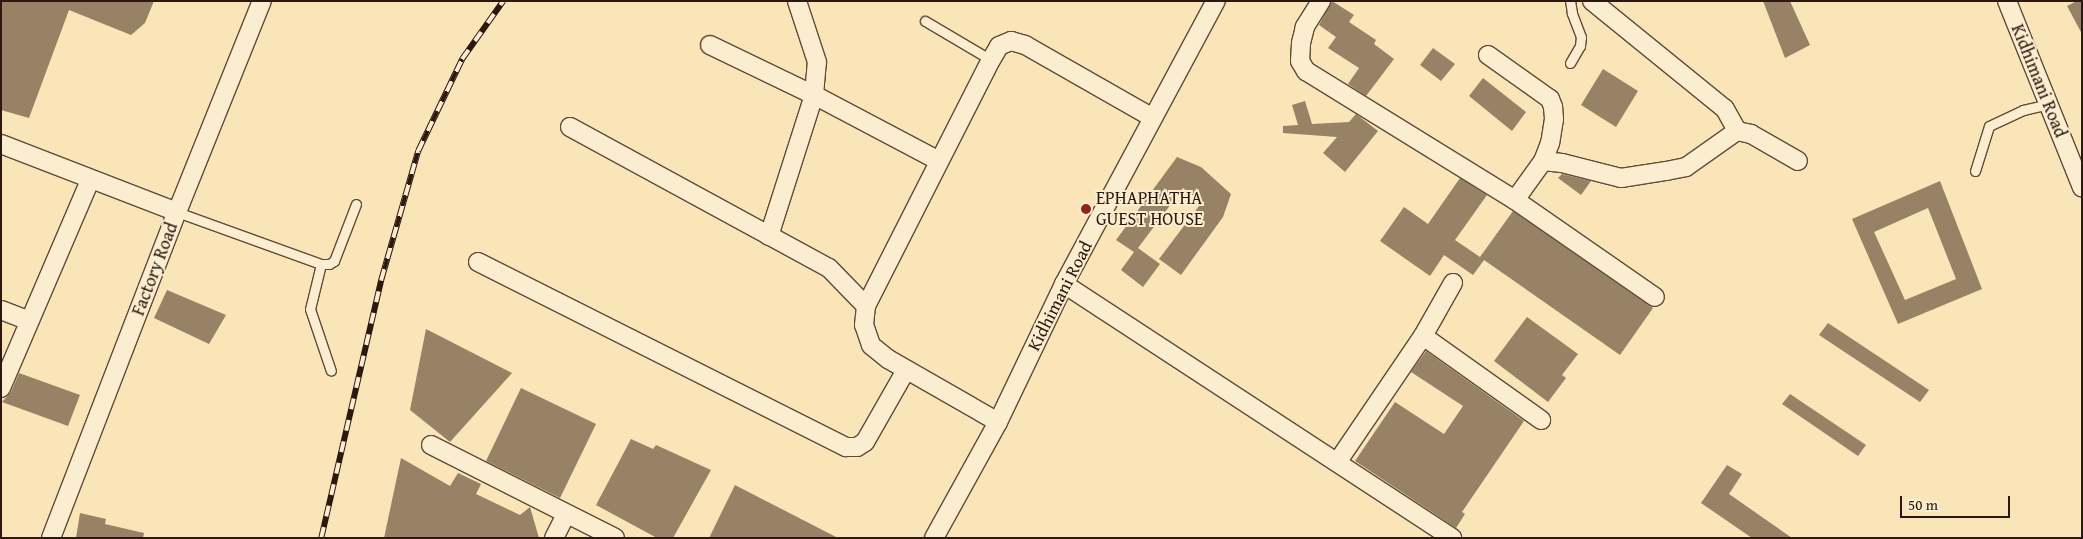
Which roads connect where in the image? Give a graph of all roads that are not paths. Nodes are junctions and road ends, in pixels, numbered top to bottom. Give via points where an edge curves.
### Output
1 (262, 1) edge
2 (797, 1) edge
3 (1216, 1) edge
4 (1321, 1) edge
5 (1570, 1) edge
6 (1592, 1) edge
7 (2007, 1) edge
8 (925, 21) dead end
9 (710, 45) dead end
10 (1488, 56) dead end
11 (991, 60) junction
12 (1570, 63) dead end
13 (814, 95) junction
14 (2048, 104) junction
15 (1153, 118) junction
16 (570, 127) dead end
17 (1737, 131) junction
18 (1, 144) edge
19 (939, 161) junction
20 (1543, 161) junction
21 (1798, 161) dead end
22 (1975, 171) dead end
23 (90, 180) junction
24 (2082, 188) edge
25 (1515, 200) junction
26 (356, 204) dead end
27 (177, 212) junction
28 (769, 236) junction
29 (478, 262) dead end
30 (322, 264) junction
31 (1453, 283) dead end
32 (1064, 284) junction
33 (1655, 297) dead end
34 (866, 306) junction
35 (1, 310) edge
36 (29, 321) junction
37 (1423, 336) junction
38 (906, 370) junction
39 (331, 371) dead end
40 (1, 388) edge
41 (1541, 420) dead end
42 (998, 422) junction
43 (431, 445) dead end
44 (1338, 462) junction
45 (566, 514) junction
46 (51, 538) edge
47 (554, 538) edge
48 (615, 538) edge
49 (934, 538) edge
50 (1452, 538) edge

1 - 27 street, Factory Road
2 - 13 street via 817,62
3 - 15 street, Kidhimani Road
4 - 25 street via 1301,43 1300,61 1306,70
5 - 12 lane via 1581,38
6 - 17 street via 1725,109
7 - 14 street, Kidhimani Road
8 - 11 lane
9 - 13 street
10 - 20 street via 1550,99 1554,119
11 - 15 street via 999,46 1011,41 1025,45
11 - 19 street
13 - 19 street
13 - 28 street
14 - 22 lane via 2023,110 1989,126
14 - 24 street, Kidhimani Road
15 - 32 street, Kidhimani Road
16 - 28 street
17 - 20 street via 1686,167 1666,172 1621,178
17 - 21 street via 1750,134
18 - 23 street
19 - 34 street
20 - 25 street
23 - 27 street
23 - 36 street
25 - 33 street
26 - 30 lane via 334,261
27 - 30 lane
27 - 46 street, Factory Road
28 - 34 street via 829,268
29 - 38 street via 846,447 857,447 865,442
30 - 39 lane via 310,309
31 - 37 street
32 - 42 street, Kidhimani Road
32 - 44 street
34 - 38 street via 864,325 871,345
35 - 36 street
36 - 40 street
37 - 41 street
37 - 44 street
38 - 42 street
42 - 49 street, Kidhimani Road
43 - 45 street
44 - 50 street
45 - 47 street
45 - 48 street

